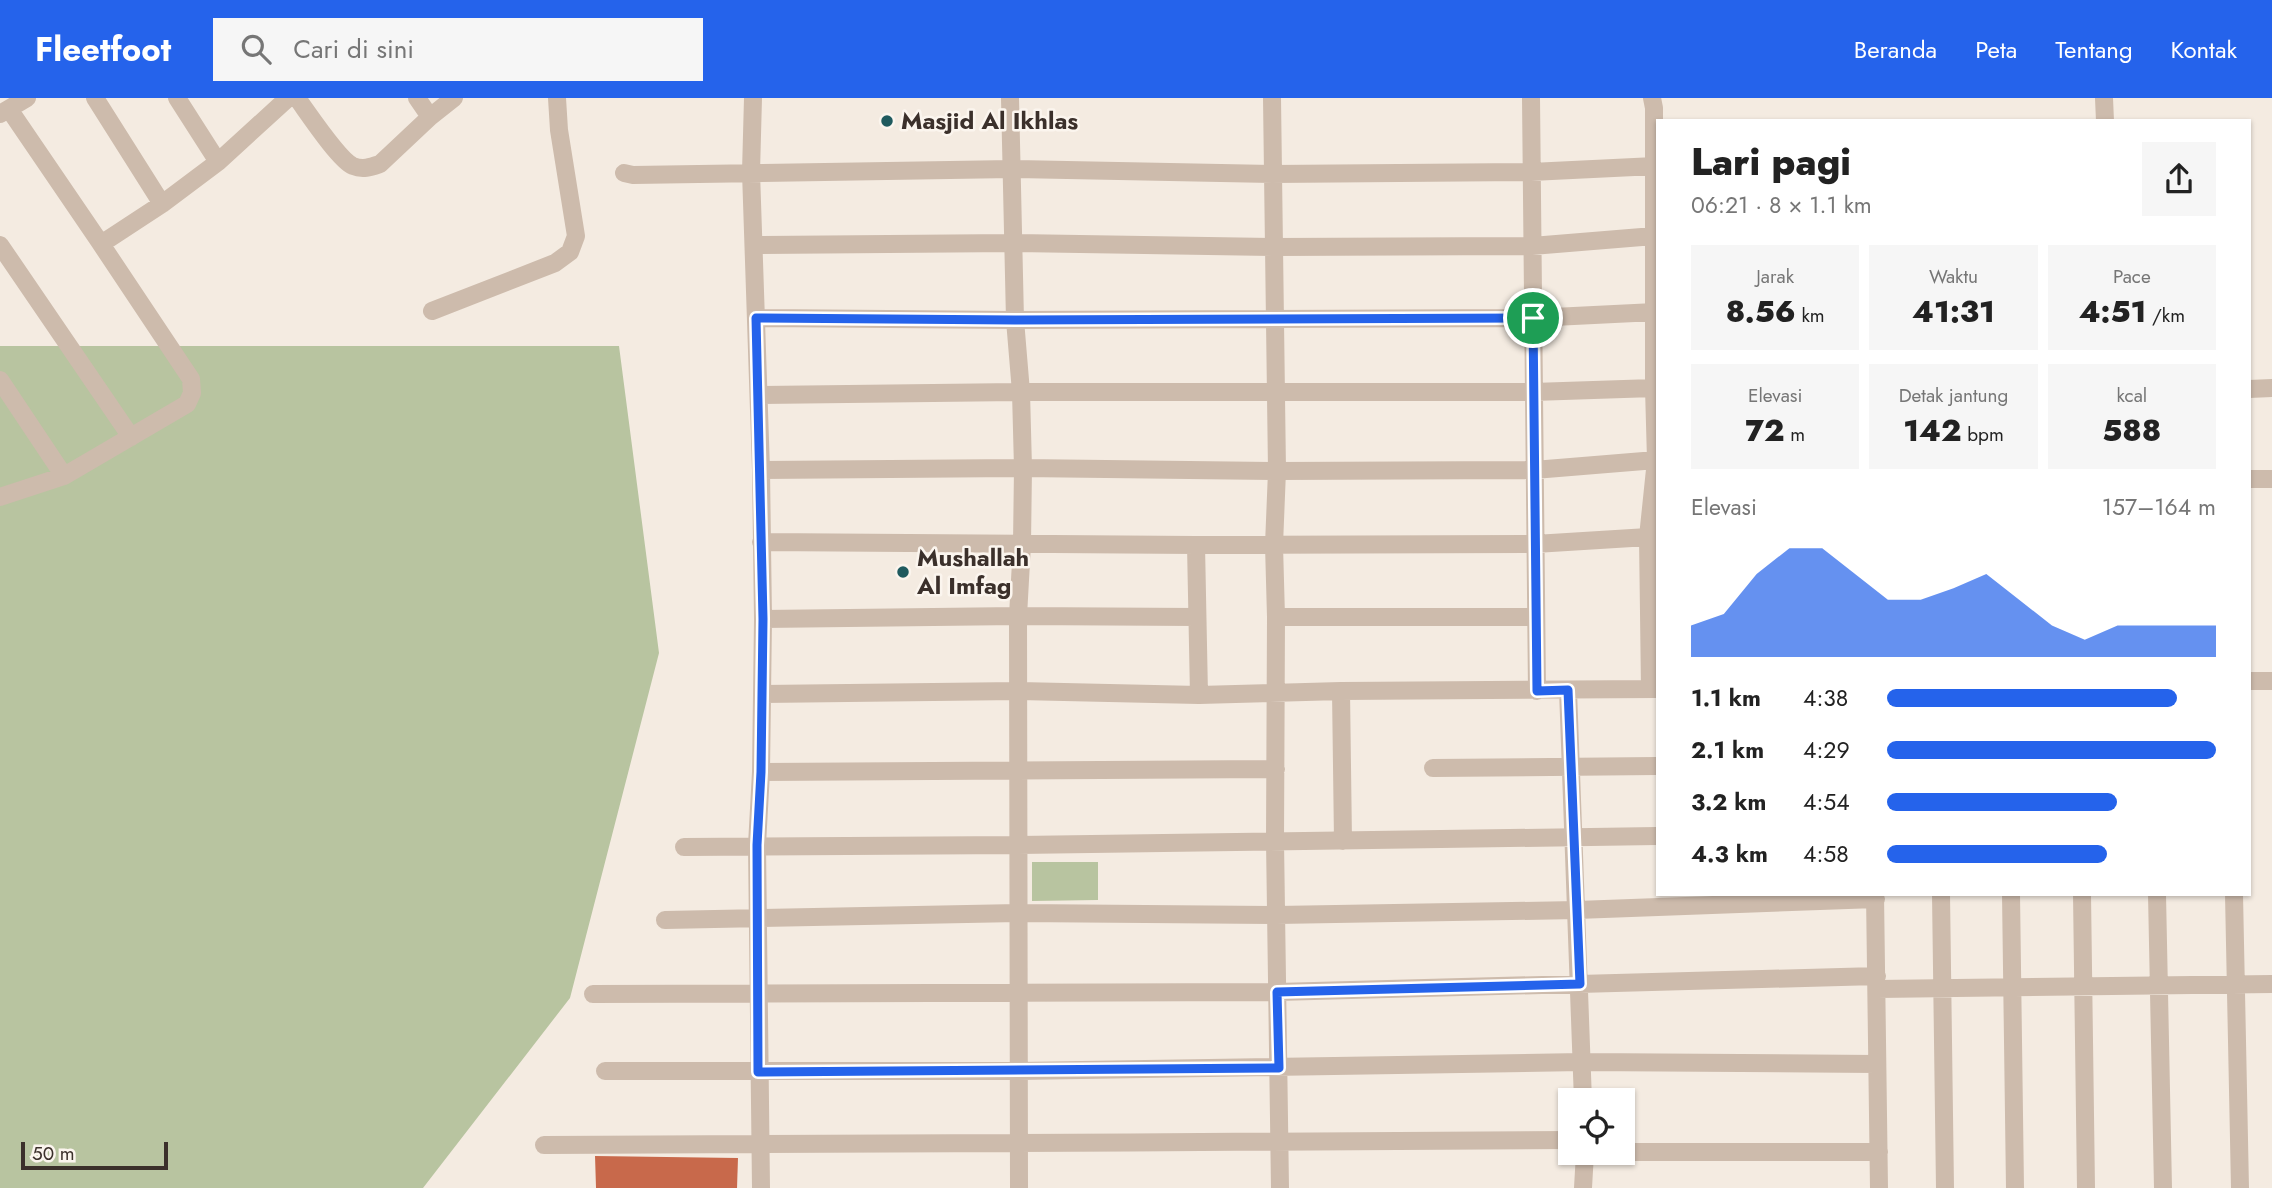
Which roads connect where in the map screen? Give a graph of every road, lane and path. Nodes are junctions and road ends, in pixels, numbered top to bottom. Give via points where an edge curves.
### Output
1 (27, 98) edge
2 (95, 98) edge
3 (177, 98) edge
4 (288, 98) edge
5 (297, 98) edge
6 (417, 98) edge
7 (454, 98) edge
8 (557, 98) edge
9 (753, 98) edge
10 (1010, 98) edge
11 (1272, 98) edge
12 (1531, 98) edge
13 (1652, 98) edge
14 (2104, 98) edge
15 (5, 111) edge
16 (430, 117) junction
17 (2105, 119) edge
18 (218, 162) junction
19 (1655, 166) junction
20 (1013, 169) junction
21 (751, 172) junction
22 (1531, 172) junction
23 (624, 173) dead end
24 (1272, 174) junction
25 (162, 204) junction
26 (1654, 236) junction
27 (1014, 243) junction
28 (101, 244) junction
29 (0, 245) edge
30 (754, 245) junction
31 (1532, 246) junction
32 (1274, 247) junction
33 (432, 311) dead end
34 (1655, 312) junction
35 (756, 318) junction
36 (1533, 318) junction
37 (1275, 319) junction
38 (1015, 320) junction
39 (0, 380) edge
40 (1654, 388) junction
41 (2272, 388) edge
42 (2251, 389) edge
43 (1021, 392) junction
44 (1534, 392) junction
45 (1276, 393) junction
46 (758, 395) junction
47 (131, 437) junction
48 (1656, 460) edge
49 (1023, 468) junction
50 (761, 470) junction
51 (1534, 470) junction
52 (1277, 471) junction
53 (64, 476) junction
54 (2251, 479) edge
55 (2272, 479) edge
56 (0, 497) edge
57 (1648, 537) junction
58 (761, 542) junction
59 (1022, 544) junction
60 (1535, 544) junction
61 (1196, 545) junction
62 (1274, 545) junction
63 (1018, 616) junction
64 (1197, 617) junction
65 (1276, 617) junction
66 (1536, 617) junction
67 (763, 619) junction
68 (2251, 681) edge
69 (2272, 681) edge
70 (1654, 689) edge
71 (1568, 690) junction
72 (1019, 691) junction
73 (1340, 691) junction
74 (1537, 691) junction
75 (763, 694) junction
76 (1276, 694) junction
77 (1199, 695) junction
78 (1656, 766) edge
79 (1571, 767) junction
80 (1433, 768) dead end
81 (1276, 769) junction
82 (1018, 770) junction
83 (761, 772) junction
84 (1656, 836) edge
85 (1574, 837) junction
86 (1275, 841) junction
87 (1343, 841) junction
88 (757, 845) junction
89 (1019, 845) junction
90 (684, 847) dead end
91 (1941, 896) edge
92 (2011, 896) edge
93 (2082, 896) edge
94 (2157, 896) edge
95 (2234, 896) edge
96 (1875, 897) edge
97 (1577, 910) junction
98 (1019, 913) junction
99 (1277, 915) junction
100 (757, 919) junction
101 (665, 920) dead end
102 (1877, 983) junction
103 (1580, 984) junction
104 (2235, 984) junction
105 (2272, 984) edge
106 (2159, 985) junction
107 (2083, 986) junction
108 (2013, 987) junction
109 (1942, 988) junction
110 (1018, 991) junction
111 (1277, 992) junction
112 (593, 995) dead end
113 (758, 995) junction
114 (1582, 1062) junction
115 (1877, 1064) junction
116 (1279, 1068) junction
117 (605, 1071) dead end
118 (1018, 1071) junction
119 (758, 1072) junction
120 (1583, 1088) edge
121 (1279, 1140) junction
122 (1558, 1140) edge
123 (1019, 1144) junction
124 (544, 1145) dead end
125 (760, 1145) junction
126 (1635, 1152) edge
127 (1879, 1152) junction
128 (1584, 1165) edge
129 (761, 1188) edge
130 (1019, 1188) edge
131 (1280, 1188) edge
132 (1583, 1188) edge
133 (1879, 1188) edge
134 (1945, 1188) edge
135 (2015, 1188) edge
136 (2086, 1188) edge
137 (2163, 1188) edge
138 (2240, 1188) edge

1 - 15 street
2 - 25 street
3 - 18 street
4 - 18 street
5 - 16 street via 346,161 360,168 380,164
6 - 16 street
7 - 16 street
8 - 33 street via 576,236 570,253
9 - 21 street
10 - 20 street
11 - 24 street
12 - 22 street
13 - 19 street
14 - 17 street
15 - 28 street
18 - 25 street
19 - 22 street
19 - 26 street
20 - 21 street
20 - 24 street
20 - 27 street
21 - 23 street
21 - 30 street
22 - 24 street
22 - 31 street
24 - 32 street
25 - 28 street
26 - 31 street
26 - 34 street
27 - 30 street
27 - 32 street
27 - 38 street
28 - 47 street via 193,386 187,404
29 - 47 street
30 - 35 street
31 - 32 street
31 - 36 street
32 - 37 street
34 - 36 street
34 - 40 street
35 - 38 street
35 - 46 street
36 - 37 street
36 - 44 street
37 - 38 street
37 - 45 street
38 - 43 street
39 - 53 street
40 - 44 street
40 - 48 street
41 - 42 street
43 - 45 street
43 - 46 street
43 - 49 street
44 - 45 street
44 - 51 street
45 - 52 street
46 - 50 street
47 - 53 street
48 - 51 street
48 - 57 street
49 - 50 street
49 - 52 street
49 - 59 street
50 - 58 street
51 - 52 street
51 - 60 street
52 - 62 street
53 - 56 street
54 - 55 street
57 - 60 street
57 - 70 street
58 - 59 street
58 - 67 street
59 - 61 street
59 - 63 street
60 - 62 street
60 - 66 street
61 - 62 street
61 - 64 street
62 - 65 street
63 - 64 street
63 - 67 street
63 - 72 street
64 - 77 street
65 - 66 street
65 - 76 street
66 - 74 street
67 - 75 street
68 - 69 street
70 - 71 street
71 - 74 street
71 - 79 street
72 - 75 street
72 - 77 street
72 - 82 street
73 - 74 street
73 - 76 street
73 - 87 street
75 - 83 street
76 - 77 street
76 - 81 street
78 - 79 street
79 - 80 street
79 - 85 street
81 - 82 street
81 - 86 street
82 - 83 street
82 - 89 street
83 - 88 street
84 - 85 street
85 - 87 street
85 - 97 street
86 - 87 street
86 - 89 street
86 - 99 street
88 - 89 street
88 - 90 street
88 - 100 street
89 - 98 street
91 - 109 street
92 - 108 street
93 - 107 street
94 - 106 street
95 - 104 street
96 - 97 street
96 - 102 street
97 - 99 street
97 - 103 street
98 - 99 street
98 - 100 street
98 - 110 street
99 - 111 street
100 - 101 street
100 - 113 street
102 - 103 street
102 - 109 street
102 - 115 street
103 - 111 street
103 - 114 street
104 - 105 street
104 - 106 street
104 - 138 street
106 - 107 street
106 - 137 street
107 - 108 street
107 - 136 street
108 - 109 street
108 - 135 street
109 - 134 street
110 - 111 street
110 - 113 street
110 - 118 street
111 - 116 street
112 - 113 street
113 - 119 street
114 - 115 street
114 - 116 street
114 - 120 street
115 - 127 street
116 - 118 street
116 - 121 street
117 - 119 street
118 - 119 street
118 - 123 street
119 - 125 street
121 - 122 street
121 - 123 street
121 - 131 street
123 - 125 street
123 - 130 street
124 - 125 street
125 - 129 street
126 - 127 street
127 - 133 street
128 - 132 street

